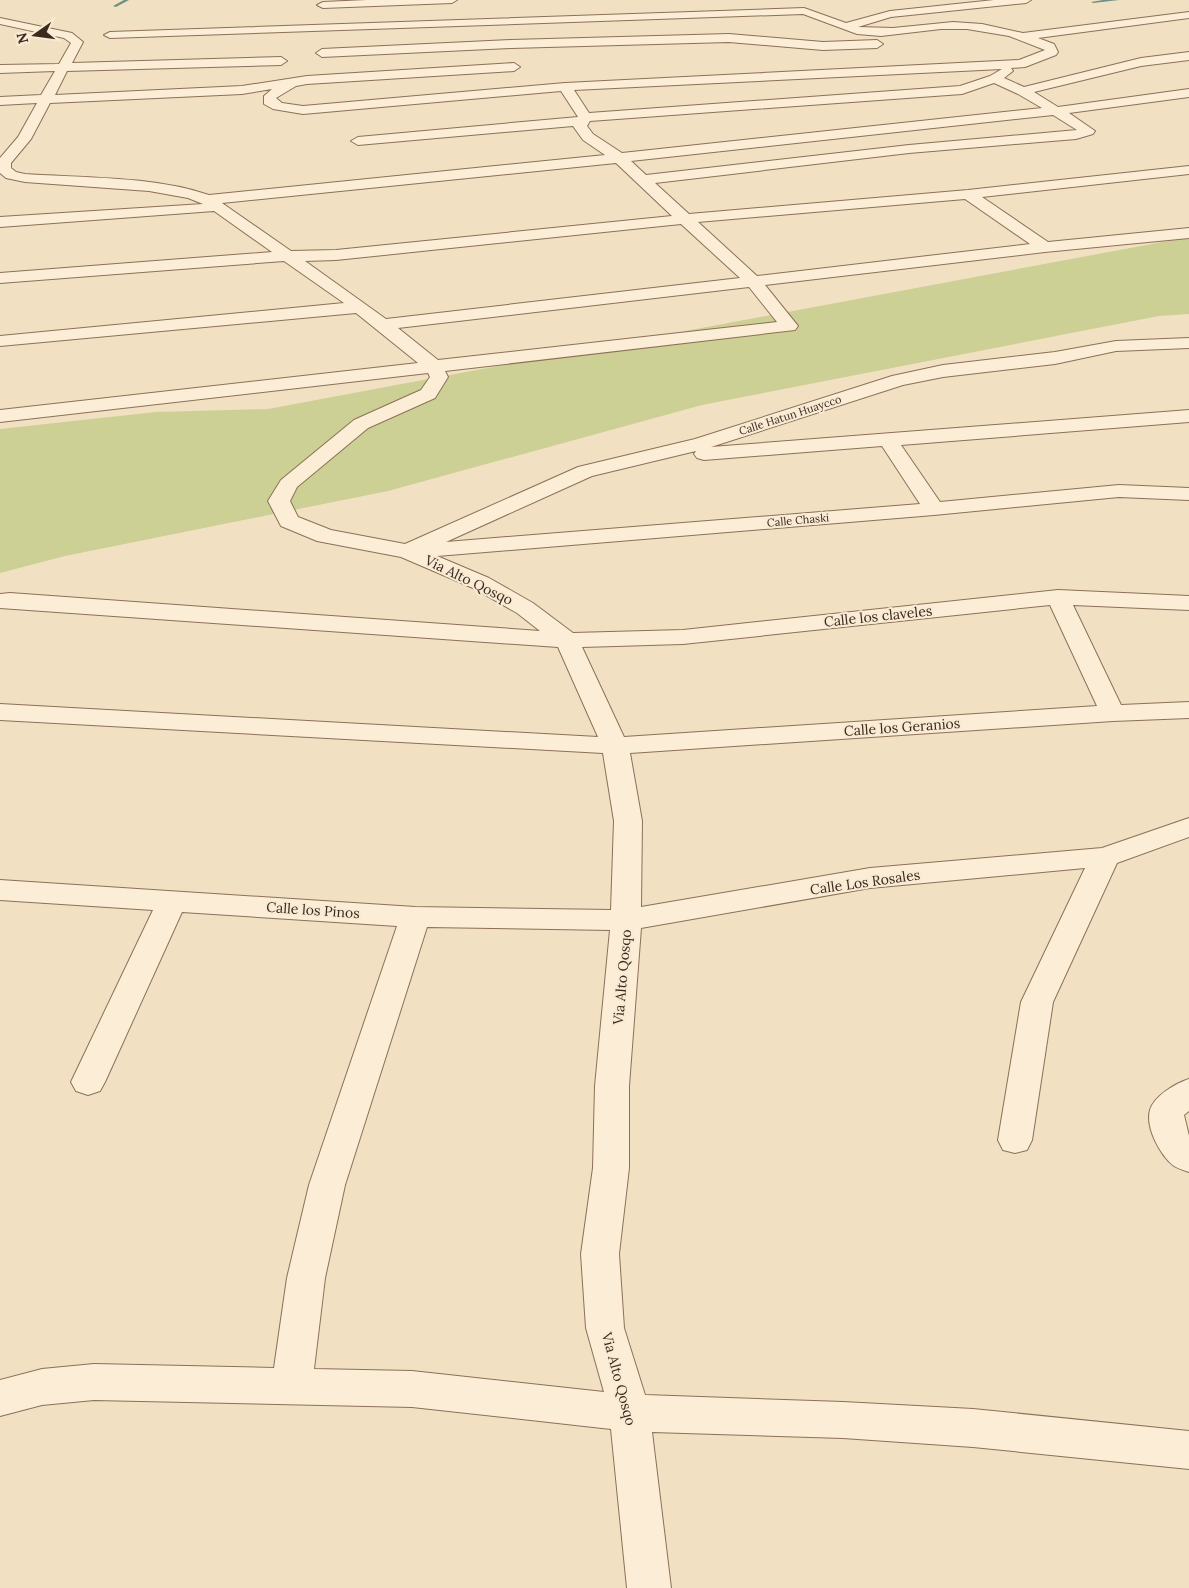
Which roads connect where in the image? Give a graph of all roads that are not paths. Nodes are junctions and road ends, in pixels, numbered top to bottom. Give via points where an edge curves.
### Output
1 (452, 0) edge
2 (1026, 0) edge
3 (977, 2) edge
4 (323, 5) dead end
5 (873, 5) dead end
6 (498, 7) dead end
7 (658, 11) junction
8 (890, 14) junction
9 (1189, 15) edge
10 (505, 21) junction
11 (1, 22) edge
12 (845, 27) junction
13 (158, 34) junction
14 (110, 35) dead end
15 (1022, 37) junction
16 (972, 39) dead end
17 (666, 40) junction
18 (30, 41) dead end
19 (77, 42) junction
20 (912, 42) dead end
21 (512, 44) junction
22 (804, 45) junction
23 (322, 54) dead end
24 (766, 54) dead end
25 (1189, 56) edge
26 (281, 61) dead end
27 (152, 64) junction
28 (1021, 64) junction
29 (62, 66) junction
30 (514, 67) junction
31 (747, 67) dead end
32 (0, 69) edge
33 (805, 76) junction
34 (994, 78) junction
35 (291, 83) junction
36 (565, 87) junction
37 (1023, 91) junction
38 (1189, 93) edge
39 (833, 97) junction
40 (46, 100) junction
41 (0, 102) edge
42 (1057, 112) junction
43 (584, 119) junction
44 (24, 139) junction
45 (8, 140) dead end
46 (358, 141) dead end
47 (619, 158) junction
48 (1189, 170) edge
49 (644, 180) junction
50 (92, 184) junction
51 (9, 190) dead end
52 (968, 194) junction
53 (213, 203) junction
54 (685, 219) junction
55 (0, 222) edge
56 (1189, 234) edge
57 (1045, 248) junction
58 (287, 256) junction
59 (0, 278) edge
60 (754, 282) junction
61 (360, 307) junction
62 (382, 324) junction
63 (0, 341) edge
64 (1189, 343) edge
65 (434, 366) junction
66 (0, 416) edge
67 (1189, 416) edge
68 (887, 438) junction
69 (632, 460) junction
70 (1189, 494) edge
71 (934, 509) junction
72 (407, 551) junction
73 (1058, 597) junction
74 (0, 601) edge
75 (1189, 603) edge
76 (567, 640) junction
77 (1189, 710) edge
78 (0, 712) edge
79 (1113, 713) junction
80 (616, 746) junction
81 (1189, 827) edge
82 (1105, 857) junction
83 (0, 890) edge
84 (172, 900) junction
85 (415, 917) junction
86 (626, 920) junction
87 (88, 1082) dead end
88 (1189, 1092) edge
89 (1015, 1140) dead end
90 (1189, 1158) edge
91 (292, 1385) junction
92 (0, 1398) edge
93 (630, 1413) junction
94 (1189, 1450) edge
95 (649, 1588) edge

1 - 4 street
2 - 3 street
3 - 8 street
5 - 8 street
6 - 10 street
7 - 10 street
7 - 12 street via 804,11
7 - 17 street
8 - 12 street
9 - 15 street
10 - 13 street
10 - 21 street
11 - 19 street via 68,34
12 - 15 street via 887,33 959,25
13 - 14 street
13 - 27 street
15 - 16 street
15 - 28 street via 1040,42 1050,47 1052,52
17 - 21 street
17 - 22 street via 756,38
18 - 19 street
19 - 29 street
20 - 22 street
21 - 23 street
21 - 30 street
22 - 24 street
25 - 37 street via 1141,62
26 - 27 street
27 - 29 street
28 - 33 street
28 - 34 street
29 - 32 street
29 - 40 street
30 - 35 street
30 - 36 street via 529,77
31 - 33 street
33 - 36 street
33 - 39 street
34 - 37 street
34 - 39 street via 962,90
35 - 36 street via 270,96 269,101 278,106 303,110
35 - 40 street via 242,90
36 - 43 street
37 - 42 street
38 - 42 street
39 - 43 street
40 - 41 street
40 - 44 street
42 - 47 street
42 - 49 street via 1088,131 1076,135
43 - 46 street
43 - 47 street via 580,126 588,137
44 - 45 street
44 - 50 street via 4,162 4,169 11,175
47 - 49 street
47 - 53 street
48 - 52 street
49 - 54 street
50 - 51 street
50 - 53 street via 149,187 191,194
52 - 54 street
52 - 57 street
53 - 55 street
53 - 58 street
54 - 58 street via 351,253
54 - 60 street
56 - 57 street
57 - 60 street
58 - 59 street
58 - 61 street
60 - 62 street
60 - 65 street via 789,326
61 - 62 street
61 - 63 street
62 - 65 street
64 - 69 street, Calle Hatun Huaycco via 1116,346 1055,358 908,378 701,444
65 - 66 street
65 - 72 street, Via Alto Qosqo via 439,377 428,394 361,424 288,484 279,501 290,522 325,536
67 - 68 street
68 - 69 street
68 - 71 street
69 - 72 street, Calle Hatun Huaycco via 585,471
70 - 71 street, Calle Chaski via 1119,491
71 - 72 street, Calle Chaski
72 - 76 street, Via Alto Qosqo via 481,583 525,608
73 - 75 street, Calle los claveles
73 - 76 street, Calle los claveles via 684,637
73 - 79 street
74 - 76 street, Calle los claveles
76 - 80 street, Via Alto Qosqo
77 - 79 street, Calle los Geranios
78 - 80 street, Calle los Geranios
79 - 80 street, Calle los Geranios
80 - 86 street, Via Alto Qosqo via 628,821
81 - 82 street, Calle Los Rosales
82 - 86 street, Calle Los Rosales via 870,878
82 - 89 street via 1037,1002
83 - 84 street, Calle los Pinos
84 - 85 street, Calle los Pinos
84 - 87 street
85 - 86 street, Calle los Pinos
85 - 91 street via 327,1185 306,1278
86 - 93 street, Via Alto Qosqo via 612,1086 611,1168 600,1254 605,1328
88 - 90 street via 1167,1111 1168,1133
91 - 92 street via 94,1382 42,1387
91 - 93 street via 412,1389
93 - 94 street via 926,1425
93 - 95 street, Via Alto Qosqo

